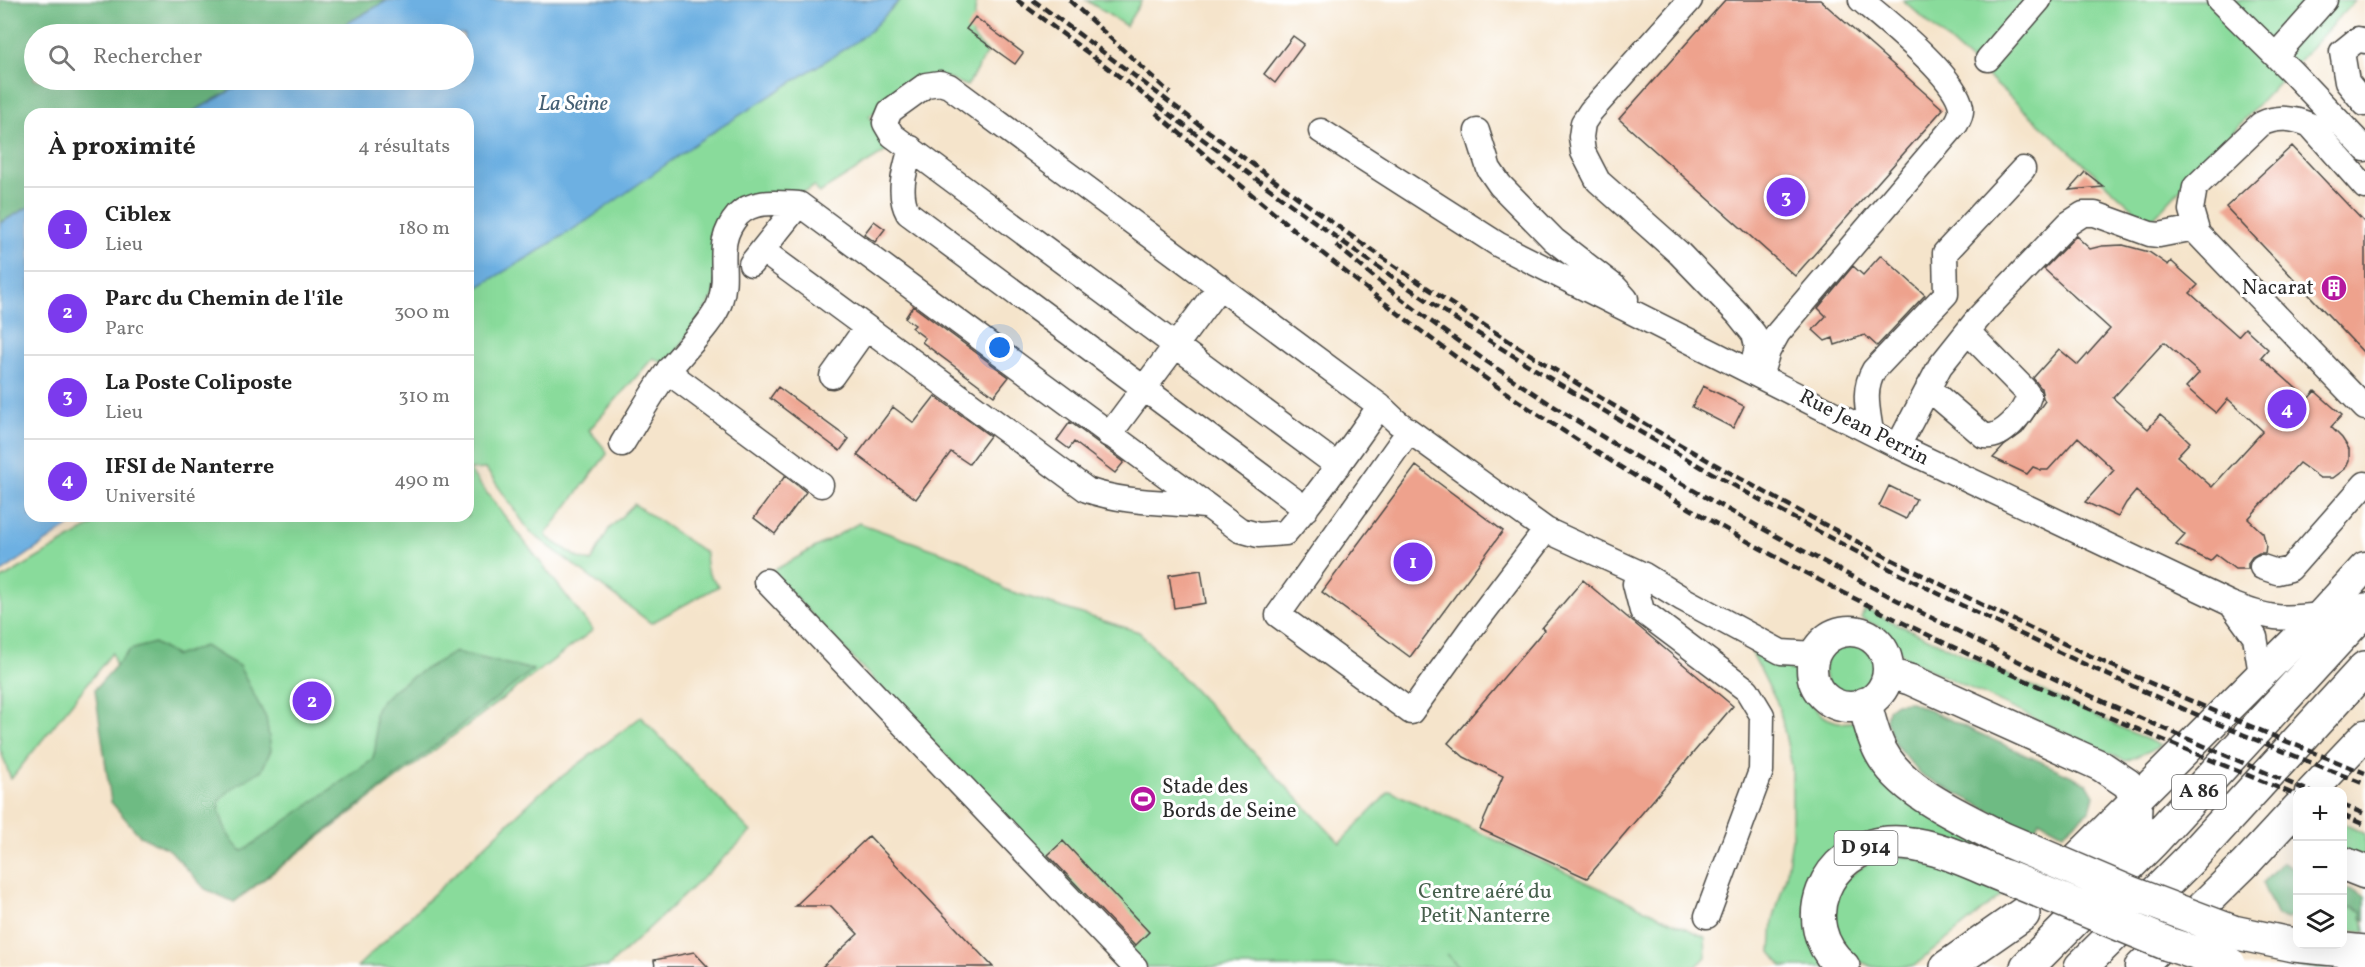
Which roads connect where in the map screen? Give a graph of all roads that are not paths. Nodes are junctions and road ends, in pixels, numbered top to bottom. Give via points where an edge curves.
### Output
1 (1690, 0) edge
2 (1861, 0) edge
3 (2039, 0) edge
4 (2219, 0) edge
5 (2325, 0) edge
6 (2365, 41) edge
7 (1988, 59) dead end
8 (2284, 63) junction
9 (2365, 104) edge
10 (1321, 131) dead end
11 (1477, 131) dead end
12 (911, 148) junction
13 (2365, 149) edge
14 (2023, 168) dead end
15 (2365, 187) edge
16 (799, 204) junction
17 (2195, 228) junction
18 (1220, 286) junction
19 (1642, 316) junction
20 (866, 328) junction
21 (1968, 332) junction
22 (1176, 346) junction
23 (669, 369) junction
24 (1756, 374) junction
25 (832, 376) dead end
26 (1928, 388) junction
27 (1144, 389) junction
28 (1380, 406) junction
29 (2365, 408) edge
30 (1403, 427) junction
31 (1871, 432) junction
32 (1109, 435) junction
33 (622, 444) dead end
34 (1898, 446) junction
35 (1338, 466) junction
36 (2365, 484) edge
37 (821, 485) dead end
38 (1205, 506) junction
39 (1306, 509) junction
40 (1553, 534) junction
41 (2262, 567) dead end
42 (2365, 567) edge
43 (1644, 575) junction
44 (766, 581) dead end
45 (2232, 604) junction
46 (2365, 610) edge
47 (2321, 615) junction
48 (1815, 654) junction
49 (2365, 668) edge
50 (1888, 673) junction
51 (2261, 675) junction
52 (1865, 704) junction
53 (2365, 735) edge
54 (2316, 787) edge
55 (2135, 799) junction
56 (2293, 812) edge
57 (2347, 865) edge
58 (2365, 872) edge
59 (2023, 914) junction
60 (1707, 916) dead end
61 (2365, 952) edge
62 (2235, 966) edge
63 (1135, 967) edge
64 (1843, 967) edge
65 (1947, 967) edge
66 (1973, 967) edge
67 (2006, 967) edge
68 (2027, 967) edge
69 (2081, 967) edge
70 (2140, 967) edge

1 - 24 street via 1591,111 1583,123 1583,152 1598,181 1679,253 1754,334
2 - 24 street via 1942,74 1957,96 1960,116 1778,333
3 - 7 street
4 - 8 street
5 - 8 street
6 - 9 street via 2358,39 2342,52 2348,82
8 - 13 street
10 - 19 street, Rue Jean Perrin via 1499,245
11 - 19 street via 1489,169 1500,185 1554,240 1616,288
12 - 18 street via 892,135 885,123 890,111 926,85 949,86
12 - 22 street
12 - 27 street via 902,192 908,213
14 - 31 street via 1945,253 1946,294 1868,380
15 - 17 street via 2310,125 2298,120 2271,119 2195,187 2191,210
16 - 20 street via 757,258
16 - 23 street via 757,204 740,214 727,232 722,248 724,291 718,309
16 - 32 street
17 - 21 street via 2150,234 2095,214 2083,214 2069,223
17 - 29 street
18 - 22 street
18 - 28 street
19 - 24 street, Rue Jean Perrin
20 - 25 street
20 - 38 street via 1087,490 1122,498
21 - 26 street via 1940,366
21 - 26 street via 2024,389 2029,396 2026,407 2002,432 1984,436
22 - 27 street
22 - 35 street
23 - 33 street
23 - 37 street
24 - 31 street, Rue Jean Perrin
26 - 34 street
27 - 32 street
27 - 39 street
28 - 30 street
28 - 35 street
30 - 40 street
30 - 40 street via 1278,615 1412,712 1470,630 1499,616
31 - 34 street, Rue Jean Perrin
32 - 38 street
34 - 45 street, Rue Jean Perrin
35 - 39 street
36 - 41 street via 2290,569 2277,572
38 - 39 street via 1240,530 1258,536 1285,533
40 - 43 street
42 - 47 main road
43 - 48 street via 1781,652
43 - 60 street via 1635,584 1642,611 1748,690 1762,715 1761,771
44 - 63 street
45 - 47 street, Rue Jean Perrin via 2262,616 2287,619
45 - 51 street, Rue Jean Perrin via 2255,637
46 - 68 highway, A 86 via 2152,842
47 - 51 main road
48 - 50 main road via 1833,634 1860,632 1882,647
48 - 52 main road via 1813,679 1828,700 1852,707
49 - 69 highway, A 86 via 2190,860
50 - 52 main road via 1881,691
50 - 55 main road via 2101,765 2128,784
51 - 55 main road
52 - 61 highway, bridge via 1875,739 1895,770 1935,802 2001,838 2233,932 2294,945
53 - 54 main road
55 - 59 main road
55 - 67 highway via 2134,830 2126,845
56 - 70 main road
57 - 58 highway
59 - 65 highway
59 - 66 main road
62 - 64 highway, D 914, bridge via 2168,944 1941,852 1889,843 1856,851 1842,861 1825,884 1818,911 1823,941

